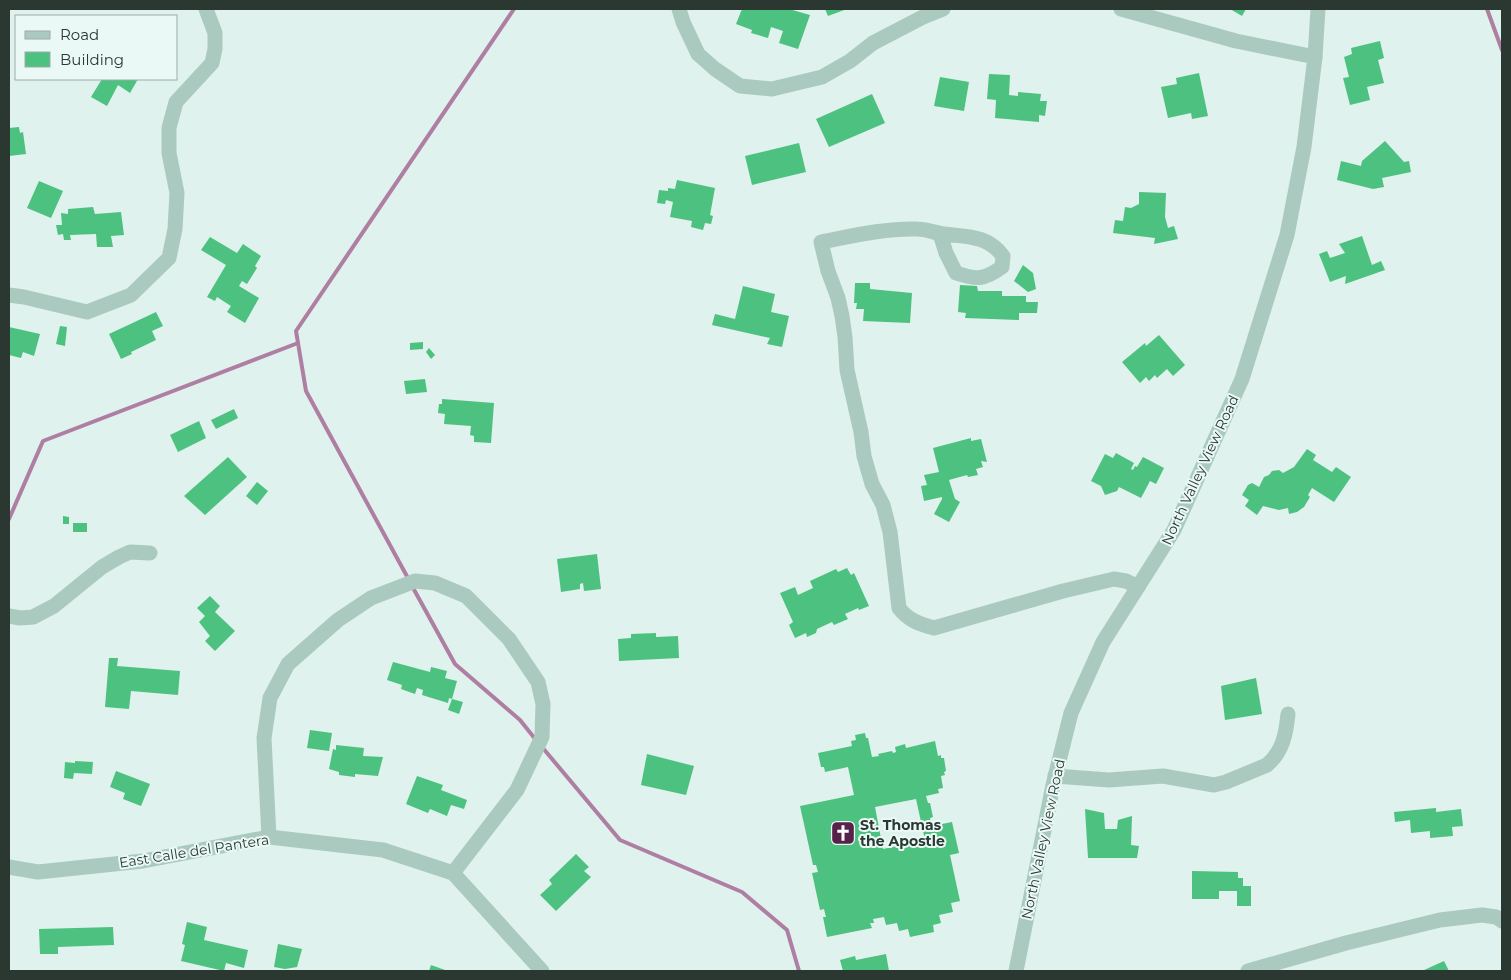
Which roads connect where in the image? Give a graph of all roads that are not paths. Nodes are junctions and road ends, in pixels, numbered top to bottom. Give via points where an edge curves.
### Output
1 (206, 9) edge
2 (679, 9) edge
3 (944, 9) edge
4 (1121, 9) edge
5 (1318, 9) edge
6 (1315, 57) junction
7 (940, 234) dead end
8 (9, 295) edge
9 (150, 553) dead end
10 (1138, 588) junction
11 (9, 616) edge
12 (1288, 714) dead end
13 (1056, 776) junction
14 (269, 838) junction
15 (9, 867) edge
16 (454, 873) junction
17 (1502, 921) edge
18 (542, 971) edge
19 (1016, 971) edge
20 (1248, 971) edge

1 - 8 street via 214,33 212,63 176,102 169,128 169,154 177,193 169,258 131,295 86,312
2 - 3 street via 698,54 715,69 740,86 772,89 822,78 873,43
4 - 6 street via 1236,41
5 - 6 street, North Valley View Road
6 - 10 street, North Valley View Road via 1304,147 1287,235 1242,379 1174,530
7 - 10 street via 918,229 885,231 821,242 842,316 847,370 864,456 890,532 899,608 917,624 934,628 1114,579
9 - 11 street via 130,552 110,562 54,606 33,617
10 - 13 street, North Valley View Road via 1103,642 1071,713
12 - 13 street via 1283,744 1273,760 1226,782 1214,785 1163,776 1109,780
13 - 19 street, North Valley View Road
14 - 15 street, East Calle del Pantera via 143,861 38,872
14 - 16 street, East Calle del Pantera via 382,850
14 - 16 street via 264,738 270,698 288,664 338,620 371,598 415,581 435,583 466,596 509,639 538,682 543,704 542,737 517,790
16 - 18 street
17 - 20 street via 1482,915 1440,920

